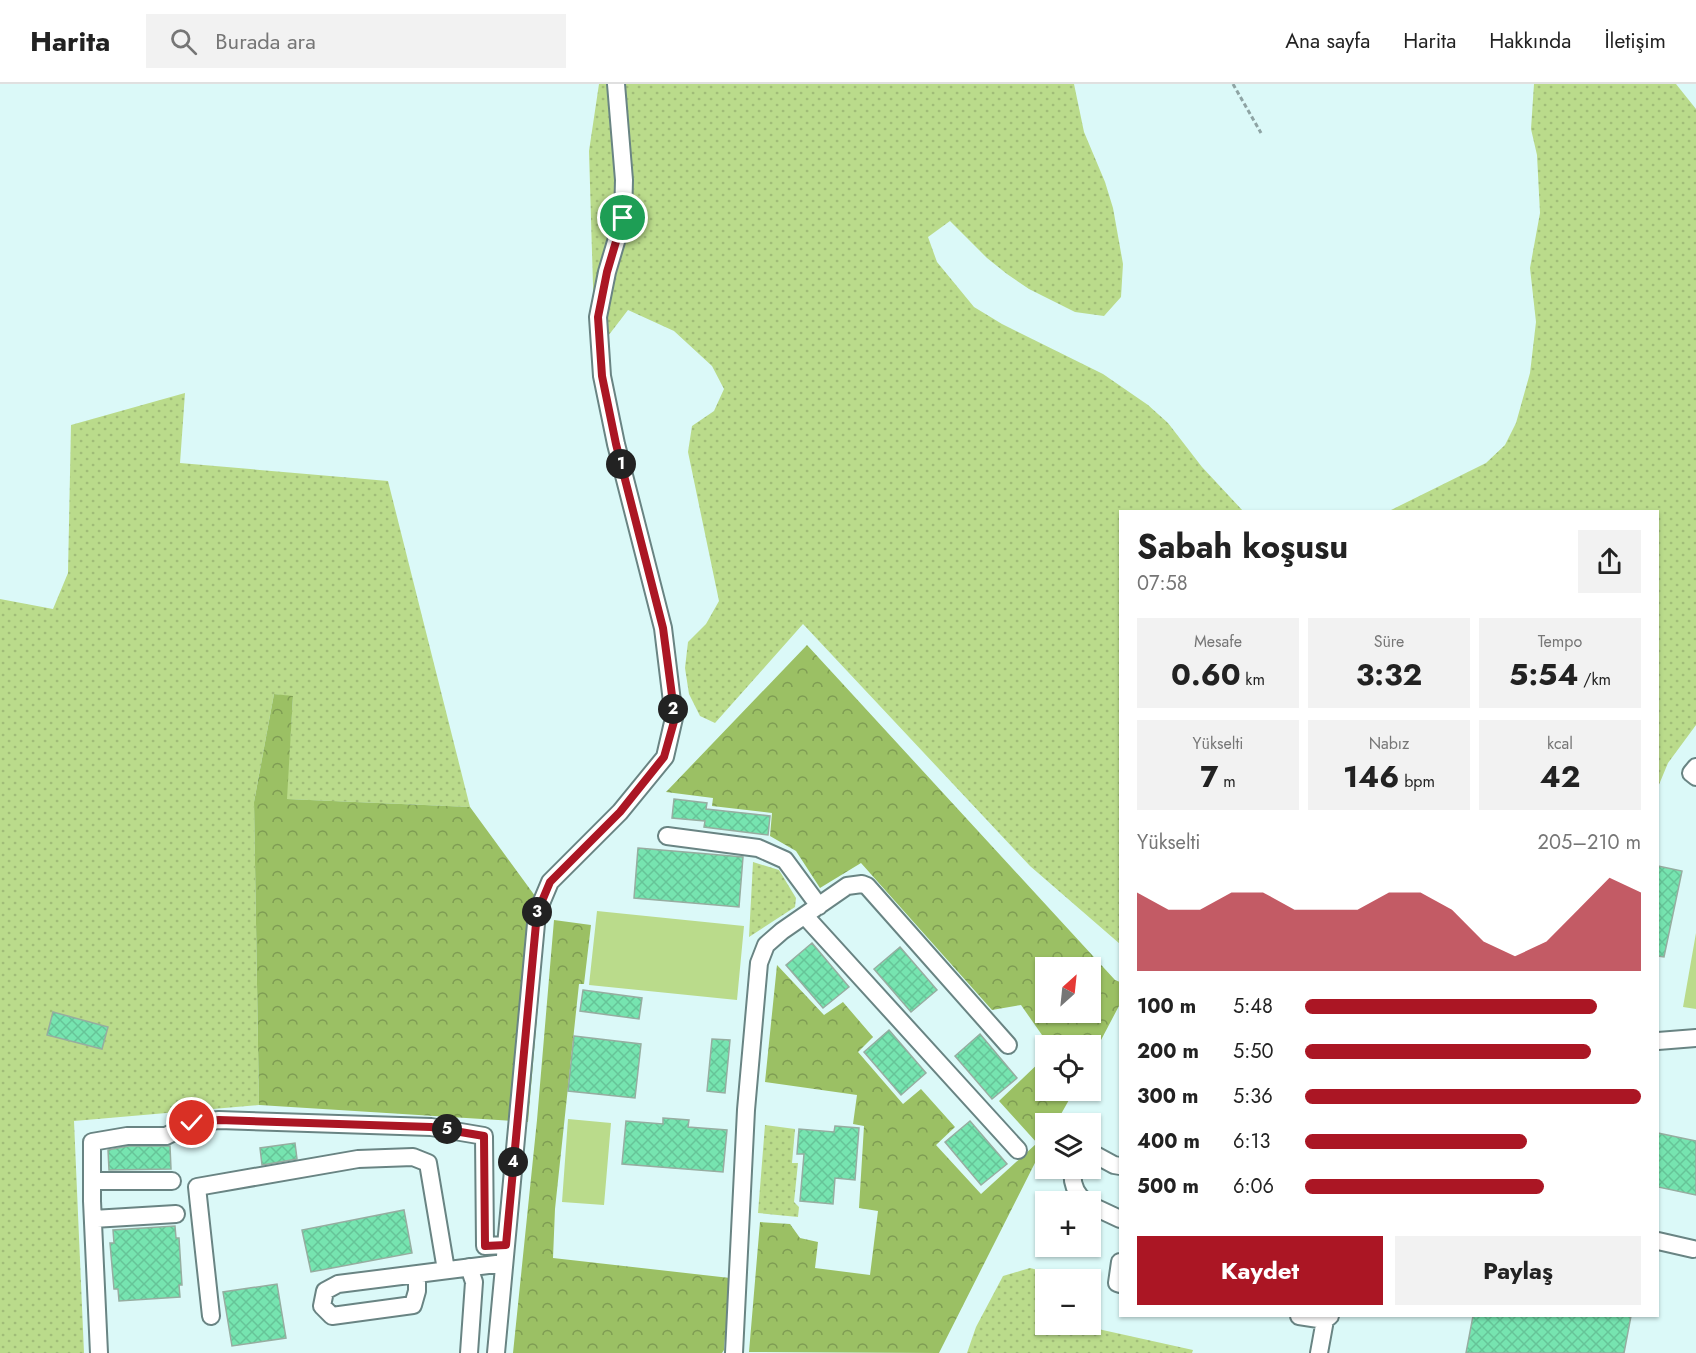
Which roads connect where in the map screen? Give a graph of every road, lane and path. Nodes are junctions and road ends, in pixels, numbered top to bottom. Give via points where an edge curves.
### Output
1 (616, 84) edge
2 (1233, 84) edge
3 (1261, 133) dead end
4 (667, 836) dead end
5 (819, 906) junction
6 (805, 916) junction
7 (1696, 1038) edge
8 (1659, 1041) edge
9 (1008, 1045) dead end
10 (1018, 1150) dead end
11 (1101, 1158) edge
12 (1119, 1166) edge
13 (92, 1181) junction
14 (172, 1181) dead end
15 (1101, 1210) edge
16 (176, 1215) dead end
17 (93, 1219) junction
18 (1119, 1219) edge
19 (1659, 1241) edge
20 (506, 1245) junction
21 (1693, 1249) dead end
22 (504, 1263) junction
23 (469, 1267) junction
24 (446, 1270) junction
25 (417, 1274) junction
26 (211, 1316) dead end
27 (1326, 1317) edge
28 (99, 1353) edge
29 (469, 1353) edge
30 (496, 1353) edge
31 (734, 1353) edge
32 (1319, 1353) edge

1 - 20 street via 623,218 598,317 602,376 663,628 675,718 664,757 620,812 550,882 537,913
2 - 3 path
4 - 5 street via 771,853 785,860
5 - 6 street
5 - 9 street via 847,886 867,886
6 - 10 street
6 - 31 street via 766,945 759,963 746,1110
7 - 8 street
11 - 12 street
13 - 14 street
13 - 17 street
13 - 20 street via 92,1142 127,1136 166,1136 192,1123 219,1120 431,1127 484,1136 485,1246
15 - 18 street
16 - 17 street
17 - 28 street
19 - 21 street
20 - 22 street
22 - 23 street
22 - 30 street
23 - 24 street
23 - 29 street via 474,1282
24 - 25 street
24 - 26 street via 428,1163 413,1157 358,1159 197,1187
25 - 25 street via 338,1284 325,1291 322,1306 332,1316 413,1305
27 - 32 street

